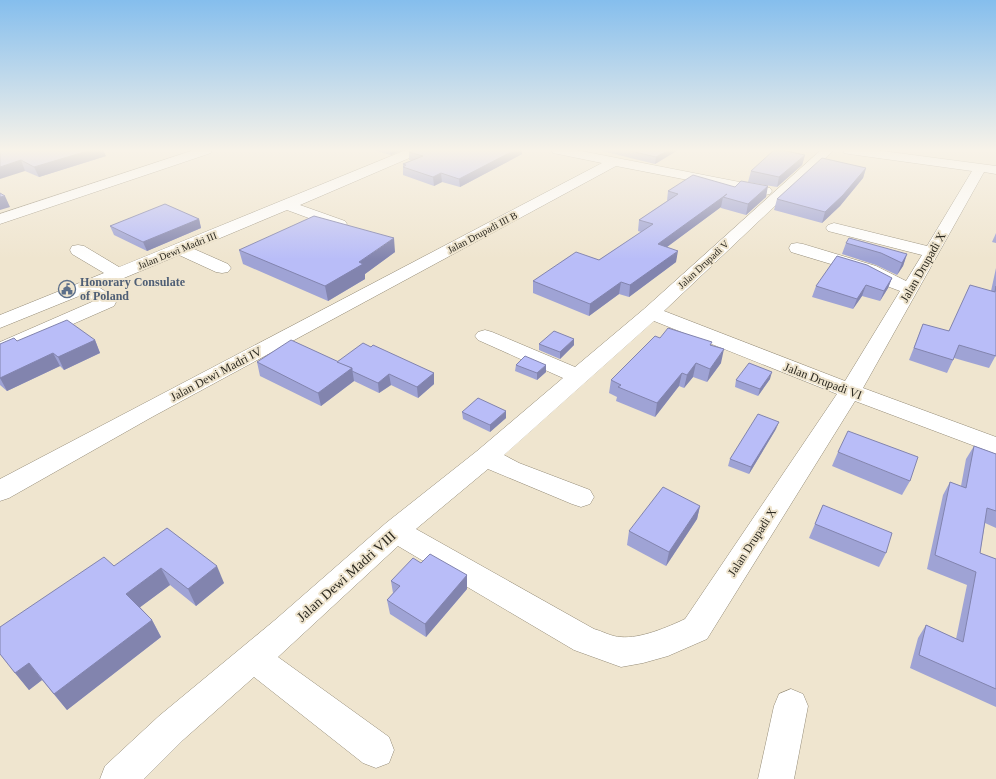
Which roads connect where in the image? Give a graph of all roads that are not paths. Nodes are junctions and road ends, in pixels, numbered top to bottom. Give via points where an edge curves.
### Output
1 (97, 186) edge
2 (331, 186) edge
3 (567, 186) edge
4 (741, 186) edge
5 (788, 186) edge
6 (970, 186) edge
7 (779, 194) junction
8 (287, 205) junction
9 (0, 219) edge
10 (339, 224) edge
11 (834, 228) dead end
12 (797, 248) dead end
13 (180, 249) junction
14 (78, 250) dead end
15 (932, 252) junction
16 (433, 258) joint
17 (222, 268) dead end
18 (117, 274) junction
19 (86, 287) junction
20 (910, 288) junction
21 (651, 313) junction
22 (0, 322) edge
23 (486, 336) dead end
24 (0, 349) edge
25 (577, 376) junction
26 (850, 391) junction
27 (996, 446) edge
28 (486, 457) junction
29 (0, 491) edge
30 (581, 498) dead end
31 (396, 531) junction
32 (254, 657) junction
33 (791, 706) dead end
34 (376, 750) dead end
35 (118, 779) edge
36 (776, 779) edge

1 - 9 street
2 - 8 street, Jalan Dewi Madri III
3 - 16 street, Jalan Drupadi III B
4 - 7 street
5 - 7 street, Jalan Drupadi V
6 - 15 street, Jalan Drupadi X
7 - 21 street, Jalan Drupadi V
8 - 10 street
8 - 13 street, Jalan Dewi Madri III
11 - 15 street
12 - 20 street via 870,270
13 - 17 street
13 - 18 street, Jalan Dewi Madri III
14 - 18 street
15 - 20 street, Jalan Drupadi X
16 - 29 street, Jalan Dewi Madri IV
18 - 19 street, Jalan Dewi Madri III
19 - 22 street, Jalan Dewi Madri III
19 - 24 street via 108,301
20 - 26 street, Jalan Drupadi X
21 - 25 street, Jalan Drupadi V
21 - 26 street, Jalan Drupadi VI
23 - 25 street
25 - 28 street, Jalan Dewi Madri VIII
26 - 27 street, Jalan Drupadi VI
26 - 31 street, Jalan Drupadi X via 696,629 668,642 620,652 585,640
28 - 30 street
28 - 31 street, Jalan Dewi Madri VIII
31 - 32 street, Jalan Dewi Madri VIII
32 - 34 street
32 - 35 street, Jalan Dewi Madri VIII via 171,728
33 - 36 street

